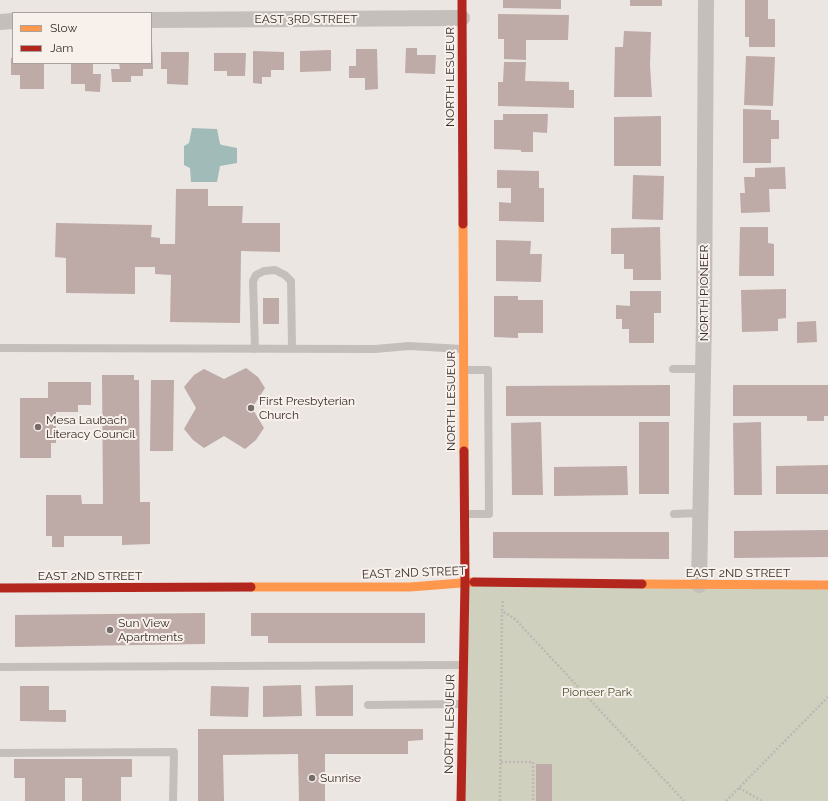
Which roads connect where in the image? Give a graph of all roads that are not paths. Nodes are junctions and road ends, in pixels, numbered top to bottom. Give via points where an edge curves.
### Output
1 (462, 0) edge
2 (706, 0) edge
3 (462, 18) junction
4 (152, 20) edge
5 (12, 21) edge
6 (0, 22) edge
7 (0, 348) edge
8 (255, 349) junction
9 (292, 349) junction
10 (463, 349) junction
11 (673, 369) dead end
12 (704, 369) junction
13 (463, 370) junction
14 (701, 513) junction
15 (464, 514) junction
16 (674, 514) dead end
17 (465, 582) junction
18 (699, 585) junction
19 (828, 585) edge
20 (0, 588) edge
21 (463, 664) junction
22 (0, 667) edge
23 (462, 704) junction
24 (368, 705) dead end
25 (0, 753) edge
26 (173, 801) edge
27 (461, 801) edge

1 - 3 street, NORTH LESUEUR
2 - 12 street, NORTH PIONEER
3 - 4 street, EAST 3RD STREET
3 - 10 street, NORTH LESUEUR
5 - 6 street
7 - 8 lane
8 - 9 lane
8 - 9 lane via 253,281 264,270 275,270 291,282
9 - 10 lane via 375,349 409,346
10 - 13 street, NORTH LESUEUR
11 - 12 lane
12 - 14 street, NORTH PIONEER
13 - 15 street, NORTH LESUEUR
13 - 15 lane via 488,370 489,514
14 - 16 lane
14 - 18 street, NORTH PIONEER
15 - 17 street, NORTH LESUEUR
17 - 18 street, EAST 2ND STREET
17 - 20 street, EAST 2ND STREET via 410,587
17 - 21 street, NORTH LESUEUR
18 - 19 street, EAST 2ND STREET
21 - 22 lane
21 - 23 street, NORTH LESUEUR
23 - 24 lane
23 - 27 street, NORTH LESUEUR
25 - 26 lane via 174,752

